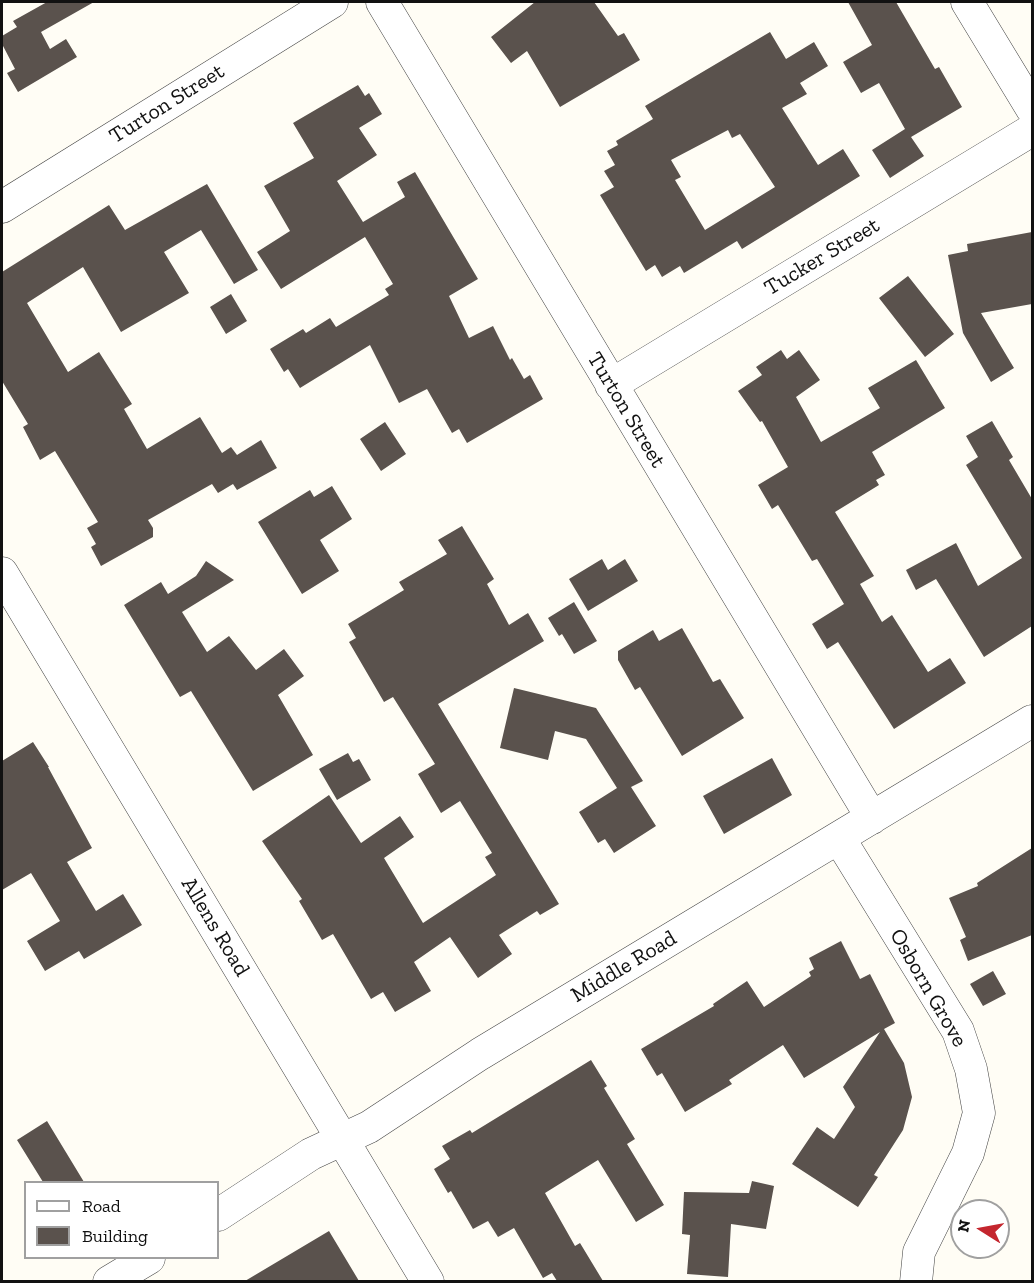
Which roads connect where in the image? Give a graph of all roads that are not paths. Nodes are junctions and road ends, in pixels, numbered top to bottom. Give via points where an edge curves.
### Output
1 (332, 2) edge
2 (382, 2) edge
3 (967, 2) edge
4 (1032, 109) edge
5 (1032, 129) edge
6 (2, 207) edge
7 (611, 385) junction
8 (2, 573) edge
9 (1032, 721) edge
10 (872, 818) junction
11 (839, 838) junction
12 (342, 1138) junction
13 (219, 1214) edge
14 (146, 1259) edge
15 (109, 1281) edge
16 (428, 1281) edge
17 (916, 1281) edge

1 - 6 street, Turton Street
2 - 7 street, Turton Street
3 - 4 street
5 - 7 street, Tucker Street
7 - 10 street, Turton Street
8 - 12 street, Allens Road
9 - 10 street, Middle Road
10 - 11 street, Middle Road
11 - 12 street, Middle Road via 480,1054 369,1127
11 - 17 street, Osborn Grove via 958,1031 979,1113 968,1153 919,1252
12 - 13 street, Middle Road
12 - 16 street, Allens Road
14 - 15 street

